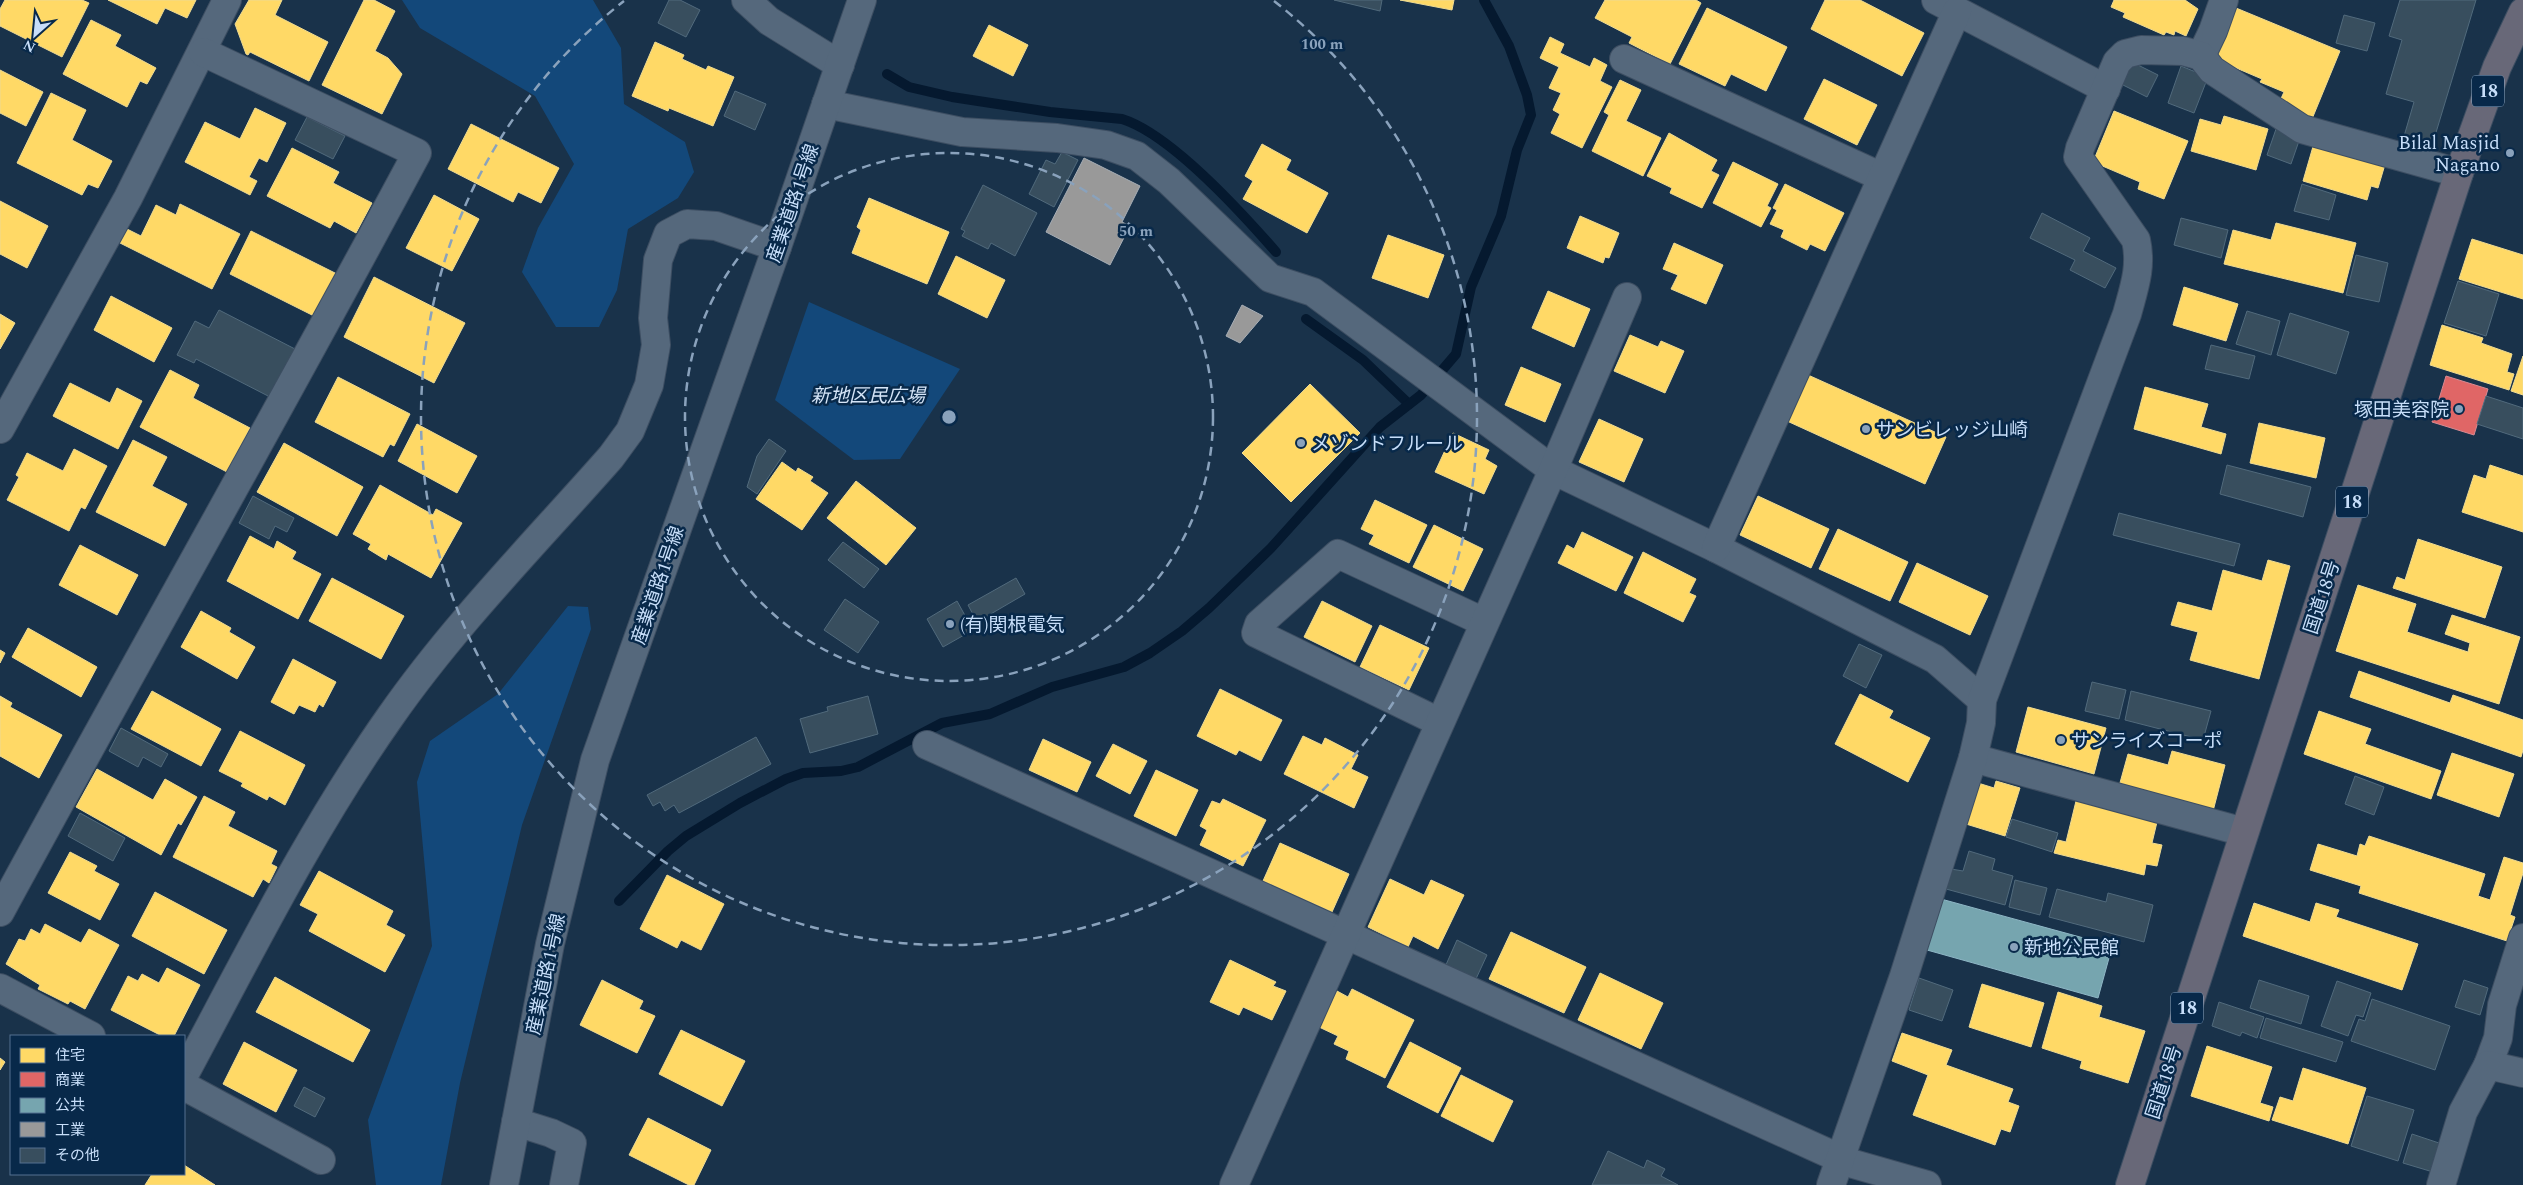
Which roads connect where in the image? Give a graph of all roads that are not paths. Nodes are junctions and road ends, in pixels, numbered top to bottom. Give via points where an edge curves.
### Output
1 (227, 0) edge
2 (746, 0) edge
3 (862, 0) edge
4 (2224, 0) edge
5 (1947, 6) edge
6 (2523, 12) edge
7 (202, 52) junction
8 (2201, 56) junction
9 (1624, 58) dead end
10 (840, 64) junction
11 (2106, 89) junction
12 (826, 104) junction
13 (2459, 173) junction
14 (1882, 177) junction
15 (777, 247) junction
16 (1627, 297) dead end
17 (0, 429) edge
18 (1553, 470) junction
19 (1716, 548) junction
20 (1484, 622) junction
21 (1982, 700) junction
22 (1439, 722) junction
23 (927, 746) dead end
24 (1973, 758) junction
25 (2244, 832) junction
26 (0, 912) edge
27 (1345, 934) junction
28 (2523, 938) edge
29 (0, 988) edge
30 (89, 1035) edge
31 (2488, 1065) junction
32 (185, 1073) edge
33 (2523, 1073) edge
34 (185, 1087) edge
35 (516, 1122) junction
36 (1840, 1158) junction
37 (321, 1160) dead end
38 (504, 1185) edge
39 (564, 1185) edge
40 (1234, 1185) edge
41 (1831, 1185) edge
42 (1927, 1185) edge
43 (2130, 1185) edge
44 (2440, 1185) edge

1 - 7 street
2 - 10 street via 769,21
3 - 10 street, 産業道路1号線
4 - 8 street
5 - 11 street
5 - 14 street
6 - 13 highway, 国道18号 / 18 via 2497,66
7 - 17 street via 128,198
7 - 26 street via 417,153 326,324
8 - 11 street via 2183,51 2141,50 2125,54 2117,62
8 - 13 street via 2212,70 2302,129
9 - 14 street
10 - 12 street, 産業道路1号線
11 - 21 street via 2078,157 2136,240 2140,256 2139,274 2124,324
12 - 15 street, 産業道路1号線
12 - 18 street via 962,132 1106,144 1137,156 1169,181 1270,278 1314,292
13 - 25 highway, 国道18号 / 18
14 - 19 street
15 - 32 street via 716,226 687,224 668,234 658,260 653,318 656,345 649,385 630,430 611,457 465,622 391,716 346,782
15 - 35 street, 産業道路1号線 via 596,760 550,944
16 - 18 street
18 - 19 street
18 - 20 street
19 - 21 street via 1935,658
20 - 22 street
20 - 22 street via 1338,554 1260,624 1256,633
21 - 24 street via 1981,723
22 - 27 street
23 - 27 street
24 - 25 street
24 - 36 street via 1904,976
25 - 43 highway, 国道18号 / 18
27 - 36 street
27 - 40 street
28 - 31 street
29 - 30 street
31 - 33 street
31 - 44 street via 2463,1112
34 - 37 street
35 - 38 street, 産業道路1号線
35 - 39 street via 572,1143
36 - 41 street
36 - 42 street

